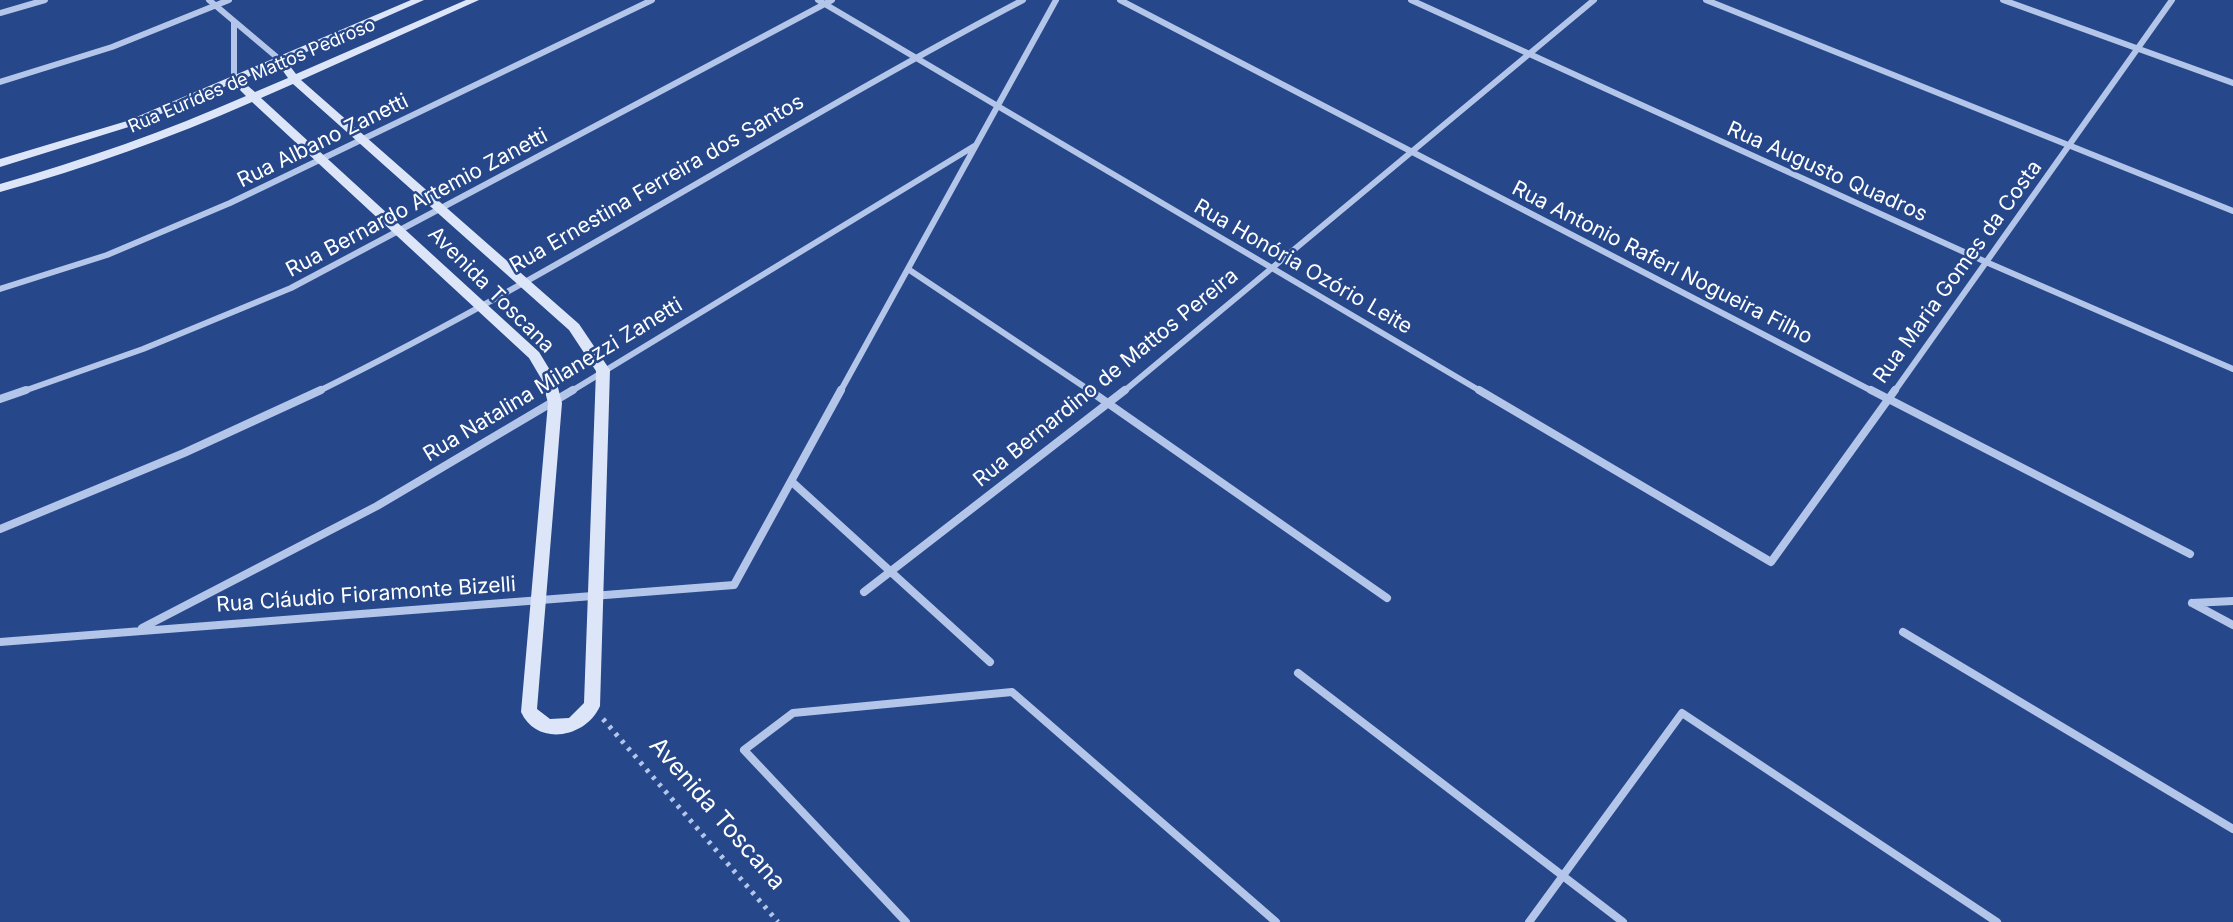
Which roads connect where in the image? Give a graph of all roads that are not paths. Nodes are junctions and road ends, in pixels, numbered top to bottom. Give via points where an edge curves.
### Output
1 (45, 0) edge
2 (209, 0) edge
3 (229, 0) edge
4 (419, 0) edge
5 (474, 0) edge
6 (652, 0) edge
7 (832, 0) edge
8 (1023, 0) edge
9 (1056, 0) edge
10 (1120, 0) edge
11 (1411, 0) edge
12 (1594, 0) edge
13 (1706, 0) edge
14 (2003, 0) edge
15 (2172, 0) edge
16 (822, 2) edge
17 (215, 6) junction
18 (0, 13) edge
19 (234, 22) junction
20 (2140, 49) junction
21 (1529, 54) junction
22 (913, 56) junction
23 (279, 59) junction
24 (234, 79) junction
25 (294, 79) junction
26 (0, 82) edge
27 (2233, 83) edge
28 (253, 97) junction
29 (997, 107) junction
30 (363, 139) junction
31 (976, 144) junction
32 (2071, 146) junction
33 (1410, 153) junction
34 (321, 159) junction
35 (0, 163) edge
36 (0, 188) edge
37 (441, 209) junction
38 (2233, 211) edge
39 (400, 231) junction
40 (1986, 262) junction
41 (1271, 268) junction
42 (908, 269) junction
43 (524, 281) junction
44 (0, 289) edge
45 (482, 306) junction
46 (2233, 369) edge
47 (603, 370) junction
48 (0, 399) edge
49 (1888, 399) junction
50 (555, 403) junction
51 (1109, 403) junction
52 (792, 481) junction
53 (0, 529) edge
54 (2190, 554) dead end
55 (1771, 562) joint
56 (892, 570) junction
57 (863, 593) dead end
58 (596, 595) junction
59 (1387, 598) dead end
60 (539, 600) junction
61 (2233, 601) edge
62 (2233, 625) edge
63 (138, 630) junction
64 (1903, 632) dead end
65 (0, 642) edge
66 (990, 662) dead end
67 (1298, 673) dead end
68 (2233, 830) edge
69 (1561, 875) junction
70 (906, 922) edge
71 (1276, 922) edge
72 (1529, 922) edge
73 (1623, 922) edge
74 (1997, 922) edge

1 - 18 street
2 - 17 street, Avenida Toscana
3 - 17 street
4 - 23 street, Rua Eurídes de Mattos Pedroso
5 - 25 street, Rua Eurídes de Mattos Pedroso
6 - 30 street, Rua Albano Zanetti
7 - 16 street, Rua Bernardo Artemio Zanetti
8 - 22 street, Rua Ernestina Ferreira dos Santos
9 - 29 street
10 - 33 street, Rua Antonio Raferl Nogueira Filho
11 - 21 street, Rua Augusto Quadros
12 - 21 street, Rua Bernardino de Mattos Pereira
13 - 32 street
14 - 20 street
15 - 20 street, Rua Maria Gomes da Costa
16 - 22 street, Rua Honória Ozório Leite
16 - 37 street, Rua Bernardo Artemio Zanetti
17 - 19 street, Avenida Toscana
17 - 26 street via 112,47
19 - 23 street, Avenida Toscana
19 - 24 street
20 - 27 street
20 - 32 street, Rua Maria Gomes da Costa
21 - 33 street, Rua Bernardino de Mattos Pereira
21 - 40 street, Rua Augusto Quadros
22 - 29 street, Rua Honória Ozório Leite
22 - 43 street, Rua Ernestina Ferreira dos Santos
23 - 24 street, Rua Eurídes de Mattos Pedroso
23 - 25 street, Avenida Toscana
24 - 28 street, Avenida Toscana
24 - 35 street, Rua Eurídes de Mattos Pedroso via 131,123
25 - 28 street, Rua Eurídes de Mattos Pedroso
25 - 30 street, Avenida Toscana
28 - 34 street, Avenida Toscana
28 - 36 street, Rua Eurídes de Mattos Pedroso via 101,157
29 - 31 street
29 - 41 street, Rua Honória Ozório Leite
30 - 34 street, Rua Albano Zanetti
30 - 37 street, Avenida Toscana
31 - 42 street
31 - 47 street, Rua Natalina Milanezzi Zanetti
32 - 38 street
32 - 40 street, Rua Maria Gomes da Costa
33 - 41 street, Rua Bernardino de Mattos Pereira
33 - 49 street, Rua Antonio Raferl Nogueira Filho
34 - 39 street, Avenida Toscana
34 - 44 street, Rua Albano Zanetti via 107,255
37 - 39 street, Rua Bernardo Artemio Zanetti
37 - 43 street, Avenida Toscana
39 - 45 street, Avenida Toscana
39 - 48 street, Rua Bernardo Artemio Zanetti via 291,288 144,349
40 - 46 street, Rua Augusto Quadros
40 - 49 street, Rua Maria Gomes da Costa
41 - 51 street, Rua Bernardino de Mattos Pereira
41 - 55 street, Rua Honória Ozório Leite
42 - 51 street
42 - 52 street
43 - 45 street, Rua Ernestina Ferreira dos Santos
43 - 47 street, Avenida Toscana via 574,327
45 - 50 street, Avenida Toscana via 534,355 549,380
45 - 53 street, Rua Ernestina Ferreira dos Santos via 306,399 122,481
47 - 50 street, Rua Natalina Milanezzi Zanetti
47 - 58 street
49 - 54 street, Rua Antonio Raferl Nogueira Filho
49 - 55 street, Rua Maria Gomes da Costa
50 - 60 street, Avenida Toscana
50 - 63 street, Rua Natalina Milanezzi Zanetti via 346,525
51 - 56 street, Rua Bernardino de Mattos Pereira
51 - 59 street
52 - 56 street
52 - 58 street, Rua Cláudio Fioramonte Bizelli via 734,585
56 - 57 street, Rua Bernardino de Mattos Pereira
56 - 66 street
58 - 60 street, Rua Cláudio Fioramonte Bizelli
58 - 60 street, Avenida Toscana via 592,706 573,725 547,727 529,712
60 - 63 street, Rua Cláudio Fioramonte Bizelli
61 - 62 street via 2192,603
63 - 65 street, Rua Cláudio Fioramonte Bizelli
64 - 68 street
67 - 69 street
69 - 72 street
69 - 73 street
69 - 74 street via 1682,713
70 - 71 street via 744,750 793,713 1012,692

